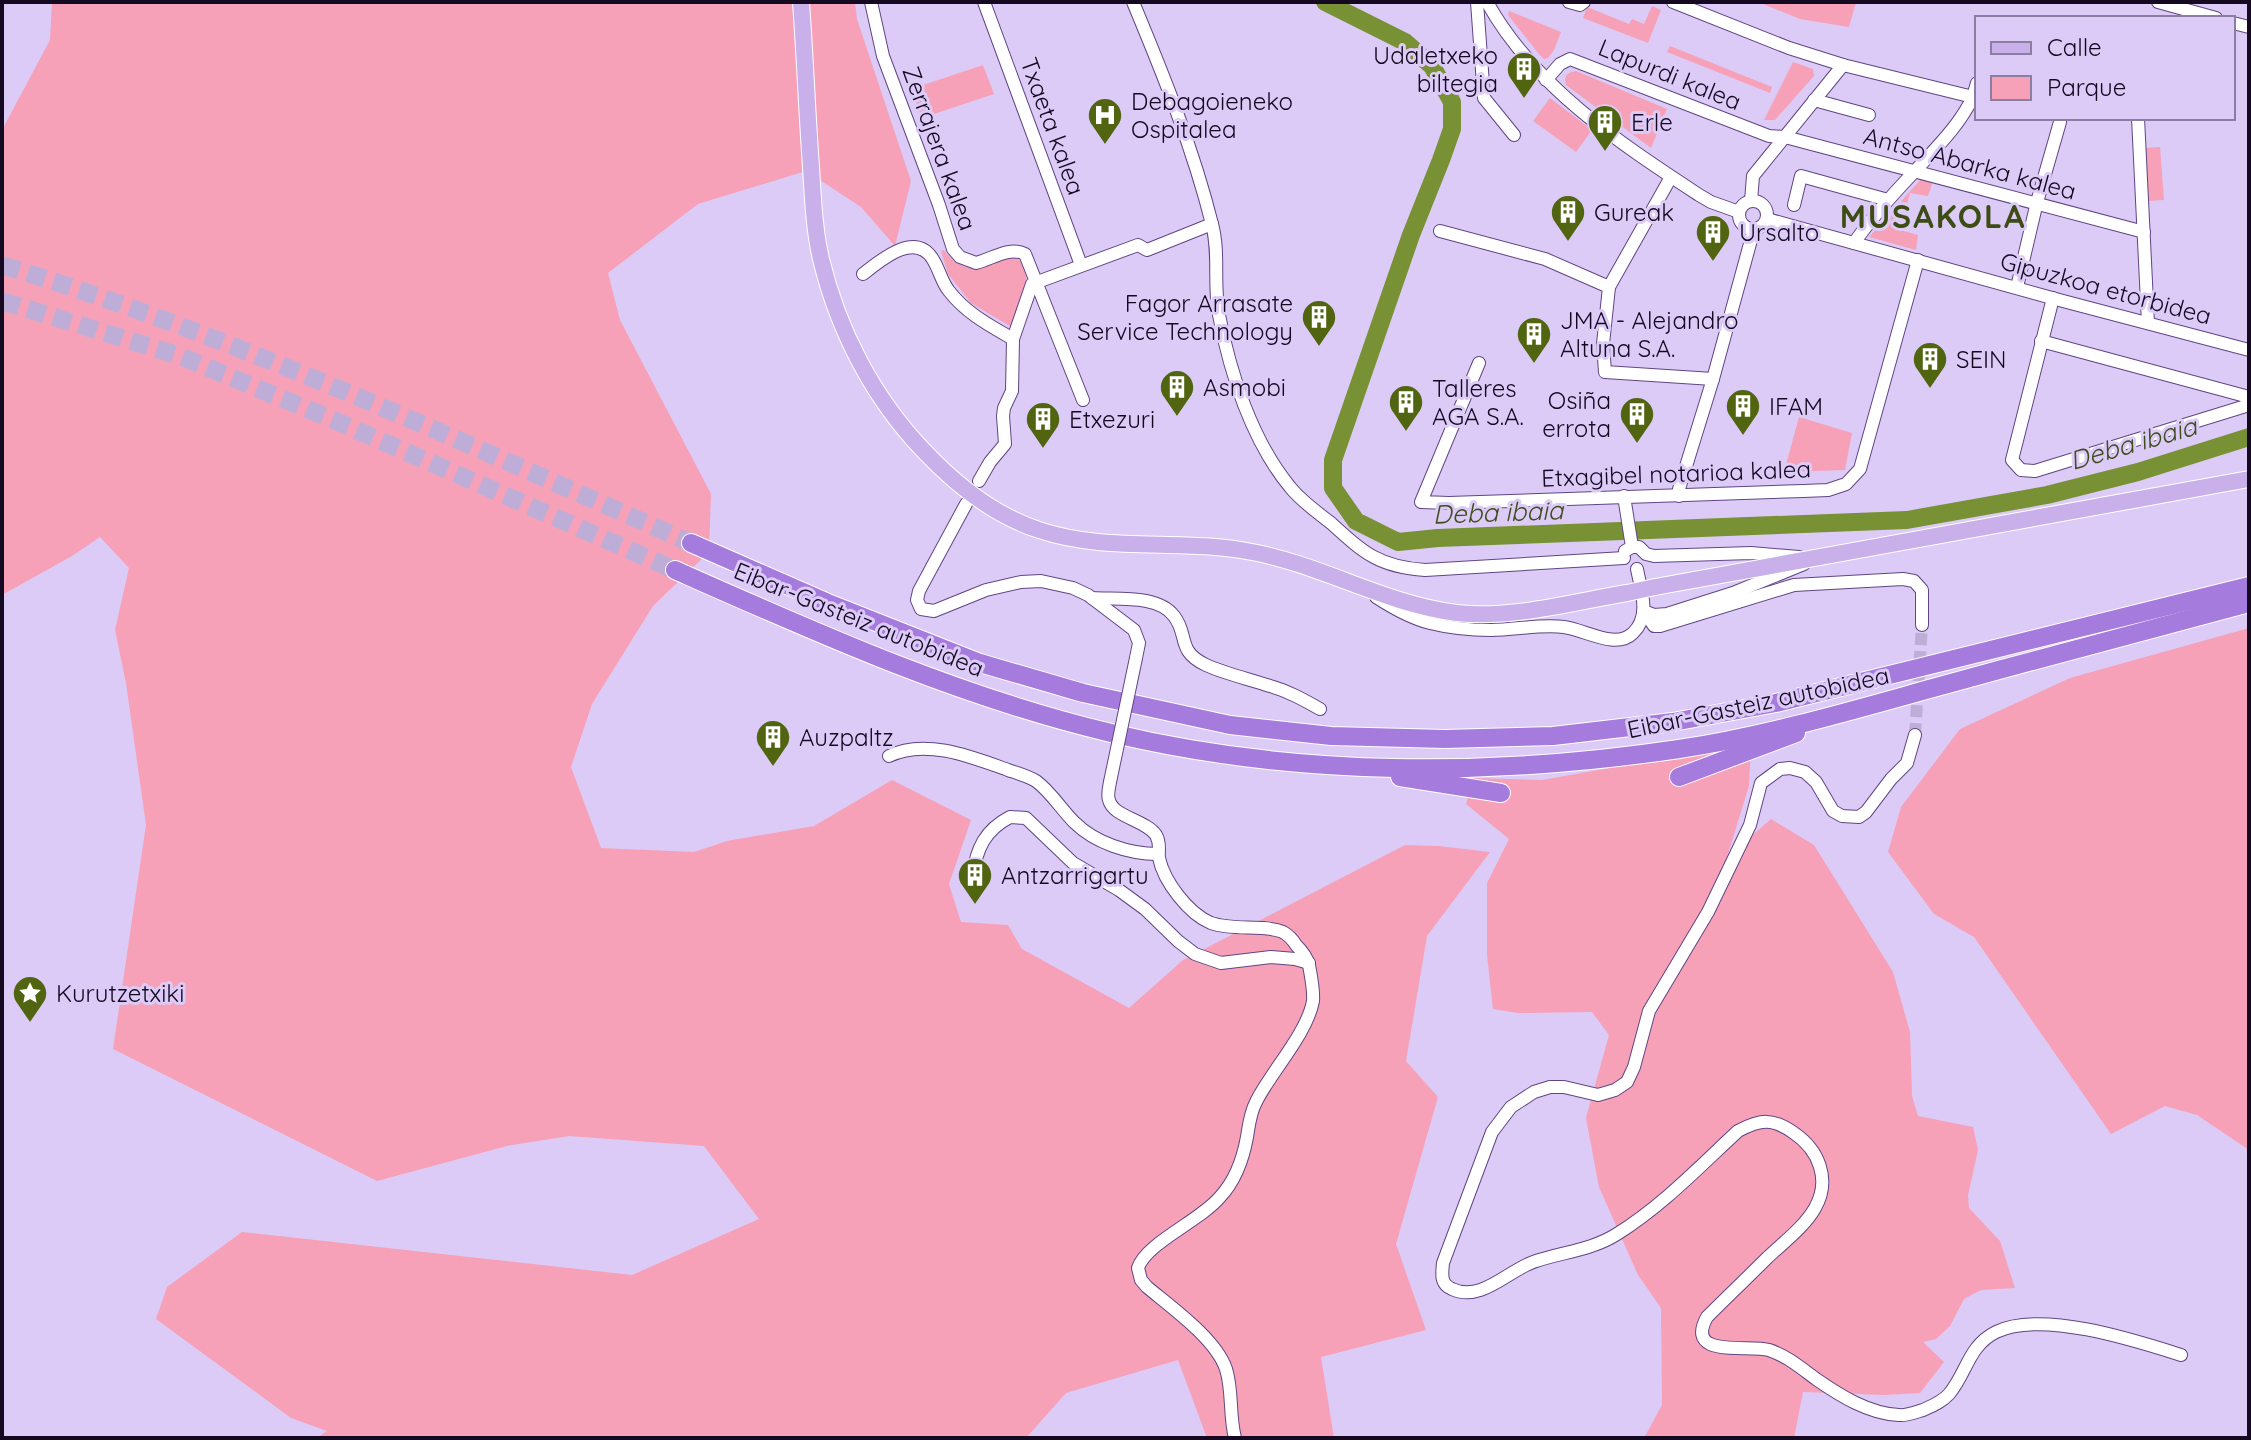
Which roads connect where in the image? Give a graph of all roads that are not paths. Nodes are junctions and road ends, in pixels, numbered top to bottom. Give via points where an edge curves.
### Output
1 (801, 2) edge
2 (871, 2) edge
3 (984, 2) edge
4 (1133, 2) edge
5 (1477, 2) edge
6 (1487, 2) edge
7 (1569, 2) edge
8 (1584, 2) edge
9 (1673, 2) edge
10 (2158, 2) edge
11 (2209, 16) edge
12 (1843, 65) junction
13 (1546, 80) junction
14 (1975, 90) edge
15 (1973, 97) junction
16 (1814, 100) junction
17 (1869, 115) dead end
18 (2138, 120) edge
19 (2060, 122) dead end
20 (1514, 135) dead end
21 (1785, 137) junction
22 (1915, 171) junction
23 (1671, 177) junction
24 (1888, 200) junction
25 (1751, 201) junction
26 (2037, 202) junction
27 (1794, 205) dead end
28 (1739, 212) junction
29 (1767, 219) junction
30 (1212, 224) junction
31 (1754, 229) junction
32 (1440, 231) dead end
33 (2144, 232) junction
34 (1854, 243) junction
35 (1918, 260) junction
36 (1081, 265) junction
37 (863, 274) dead end
38 (1036, 281) junction
39 (1609, 287) junction
40 (2017, 287) junction
41 (2053, 298) junction
42 (2148, 323) junction
43 (1013, 339) junction
44 (2041, 341) junction
45 (2249, 350) edge
46 (1479, 363) dead end
47 (1713, 379) junction
48 (2249, 397) edge
49 (1083, 400) dead end
50 (2249, 405) edge
51 (2249, 479) edge
52 (979, 481) dead end
53 (1624, 496) junction
54 (1679, 496) junction
55 (966, 504) dead end
56 (691, 543) tunnel mouth
57 (1629, 548) junction
58 (1646, 554) junction
59 (1818, 558) junction
60 (1637, 569) junction
61 (675, 570) tunnel mouth
62 (1359, 586) junction
63 (2249, 586) edge
64 (1092, 598) junction
65 (2249, 603) edge
66 (1644, 611) junction
67 (1922, 625) tunnel mouth
68 (1320, 709) dead end
69 (1837, 714) junction
70 (1915, 735) tunnel mouth
71 (889, 756) dead end
72 (1363, 767) junction
73 (1679, 777) dead end
74 (1501, 793) dead end
75 (1158, 854) junction
76 (973, 876) dead end
77 (1309, 963) junction
78 (2181, 1355) dead end
79 (1235, 1438) edge

1 - 62 main road via 815,219 825,271 860,363 880,397 938,467 996,511 1048,532 1083,540 1251,551
2 - 38 street, Zerrajera kalea via 883,56 953,249 976,263 1020,251
3 - 36 street, Txaeta kalea
4 - 30 street via 1197,168
5 - 20 street via 1481,89
6 - 13 street
7 - 8 street
9 - 12 street
10 - 11 street
12 - 15 street
12 - 16 street
13 - 21 street, Lapurdi kalea via 1570,59 1750,130
13 - 23 street
14 - 15 street
15 - 22 street
16 - 17 street
16 - 21 street
18 - 33 street
19 - 26 street
21 - 22 street, Antso Abarka kalea
21 - 25 street via 1753,176
22 - 24 street
22 - 26 street, Antso Abarka kalea
23 - 28 street
23 - 39 street
24 - 27 street via 1801,176
24 - 34 street
25 - 28 street
25 - 29 street via 1764,206
26 - 33 street, Antso Abarka kalea
26 - 40 street
28 - 31 street via 1742,225
29 - 31 street
29 - 34 street, Gipuzkoa etorbidea
30 - 36 street via 1147,250 1138,245
30 - 57 street via 1223,336 1254,426 1290,488 1364,552 1387,564 1425,570
31 - 47 street
32 - 39 street via 1545,259
33 - 42 street
34 - 35 street, Gipuzkoa etorbidea
35 - 40 street, Gipuzkoa etorbidea
35 - 54 street, Etxagibel notarioa kalea via 1860,469 1846,484 1828,490
36 - 38 street
37 - 43 street via 901,249 920,248 934,260 940,278 966,310
38 - 43 street
38 - 49 street
39 - 47 street via 1605,372
40 - 41 street, Gipuzkoa etorbidea
41 - 42 street, Gipuzkoa etorbidea
41 - 44 street
42 - 45 street, Gipuzkoa etorbidea
43 - 52 street via 1012,391 1003,416 1005,444
44 - 48 street
44 - 50 street via 2012,460 2021,470 2035,471
46 - 53 street, Etxagibel notarioa kalea via 1421,502
47 - 54 street
51 - 59 main road
53 - 54 street, Etxagibel notarioa kalea
53 - 57 street
55 - 64 street via 919,591 922,609 934,611 986,590 1032,581 1073,588
56 - 63 highway, Eibar-Gasteiz autobidea via 980,663 1083,693 1230,725 1331,736 1553,736 1673,722 1776,703
57 - 58 street via 1639,547
57 - 60 street via 1628,567
58 - 59 street
58 - 60 street via 1645,564
59 - 62 main road, bridge via 1507,612 1460,613
59 - 66 street via 1667,614
60 - 66 street
61 - 72 highway, Eibar-Gasteiz autobidea via 903,668 1109,733 1245,757
62 - 66 street via 1399,611 1460,628 1555,626 1612,641 1635,631
64 - 68 street via 1162,606 1174,615 1192,657
64 - 75 street, bridge via 1134,630 1139,643 1108,798 1112,808 1154,831 1160,842
65 - 69 highway, Eibar-Gasteiz autobidea
66 - 67 street via 1651,624 1660,626 1794,585 1903,579 1922,590
69 - 72 highway, Eibar-Gasteiz autobidea via 1682,748 1563,763
69 - 73 highway
70 - 78 street via 1907,763 1859,817 1833,811 1805,772 1780,769 1761,783 1750,825 1708,912 1649,1011 1627,1082 1598,1095 1550,1087 1511,1107 1492,1132 1441,1276 1446,1286 1471,1292 1532,1261 1614,1236 1653,1209 1738,1131 1768,1121 1803,1139 1816,1155 1823,1173 1821,1193 1794,1232 1707,1317 1701,1328 1706,1342 1766,1349 1842,1397 1900,1416 1940,1402 1972,1351 1999,1330 2050,1324
71 - 75 street via 901,749 935,750 1034,780 1077,825 1107,844
72 - 74 highway
75 - 77 street via 1192,912 1217,925 1282,932
76 - 77 street via 975,855 993,829 1010,817 1026,818 1073,863 1145,909 1195,954 1221,963 1271,957
77 - 79 street via 1310,1012 1256,1100 1233,1178 1220,1198 1155,1246 1138,1268 1147,1287 1221,1358

